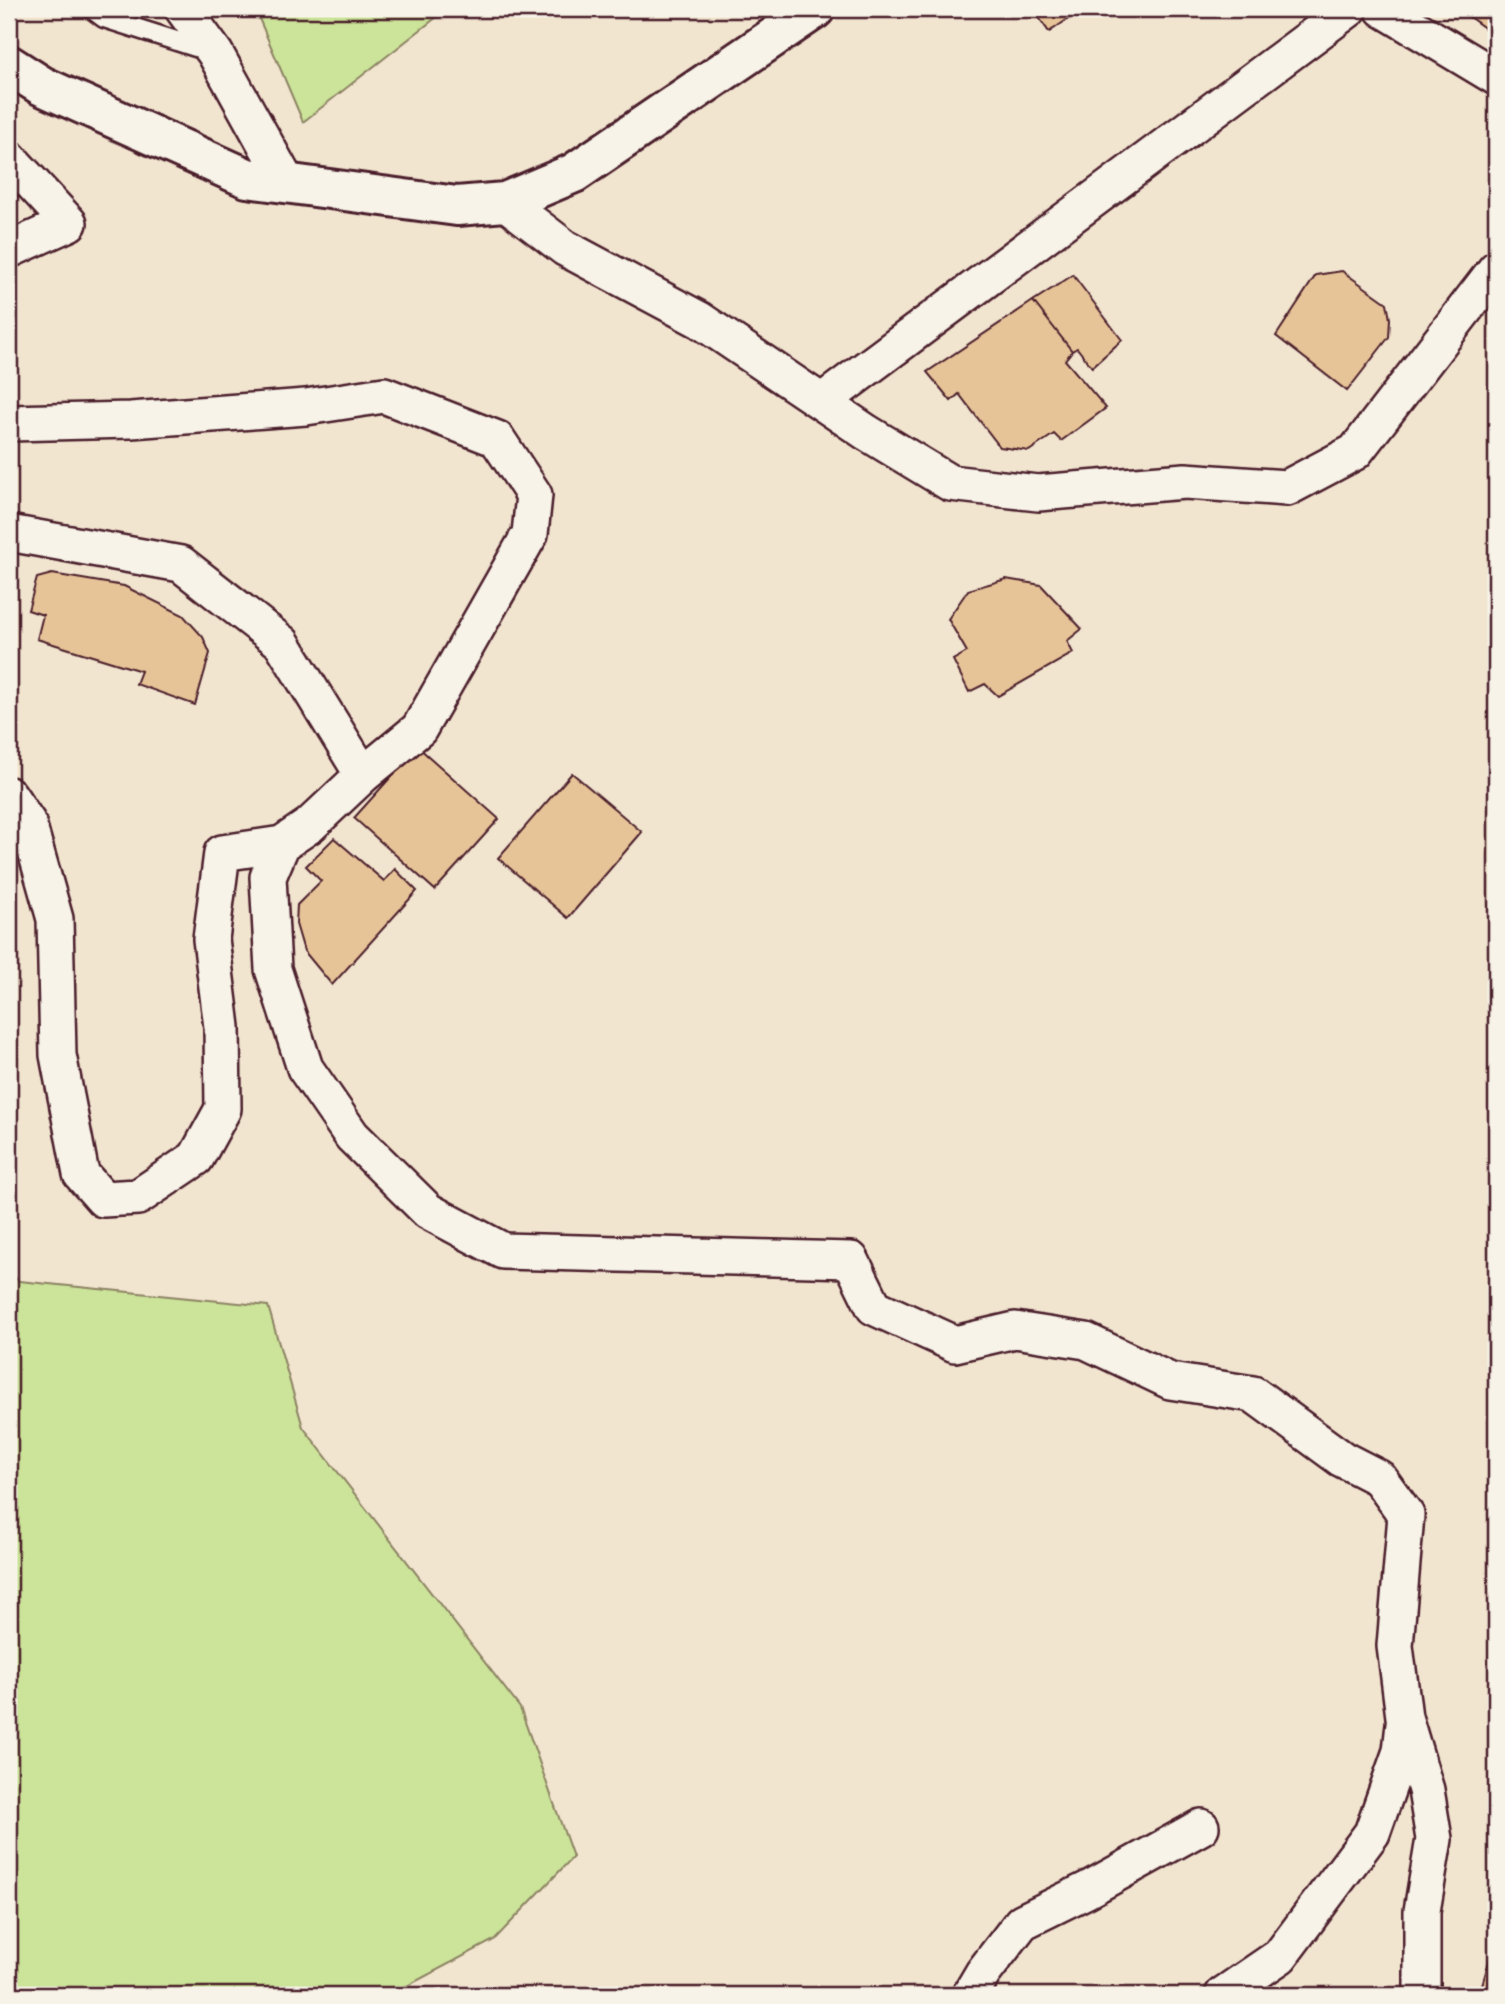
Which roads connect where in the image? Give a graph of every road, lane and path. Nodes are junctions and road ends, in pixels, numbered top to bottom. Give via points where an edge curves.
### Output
1 (92, 9) edge
2 (183, 9) edge
3 (815, 9) edge
4 (1349, 9) edge
5 (1383, 9) edge
6 (215, 53) junction
7 (9, 65) edge
8 (1496, 78) edge
9 (9, 158) edge
10 (287, 183) junction
11 (505, 202) junction
12 (9, 250) edge
13 (1496, 269) edge
14 (824, 401) junction
15 (9, 423) edge
16 (9, 533) edge
17 (363, 775) junction
18 (9, 795) edge
19 (282, 844) junction
20 (1404, 1717) junction
21 (1201, 1827) dead end
22 (970, 1995) edge
23 (1223, 1995) edge
24 (1422, 1995) edge

1 - 6 lane via 104,18
2 - 6 street
3 - 11 street via 574,173
4 - 14 street
5 - 8 street
6 - 10 street
7 - 10 street via 42,86 247,178
9 - 12 street via 69,223
10 - 11 street via 457,206
11 - 14 street via 565,248 700,320
13 - 14 street via 1355,452 1287,488 1185,481 1038,493 950,483
15 - 17 street via 131,420 384,396 496,439 534,495 530,534 419,729
16 - 17 street via 181,564 282,643
17 - 19 street via 310,825
18 - 19 street via 28,823 55,919 58,1055 80,1174 103,1199 138,1197 196,1157 223,1109 222,1027 211,939 222,853
19 - 20 street via 268,877 273,969 305,1068 352,1136 428,1211 503,1251 851,1260 874,1307 956,1344 1015,1330 1086,1341 1170,1381 1253,1394 1342,1459 1378,1478 1406,1515 1395,1646
20 - 23 street via 1401,1751 1373,1833 1280,1956
20 - 24 street via 1426,1790 1434,1839 1422,1911
21 - 22 street via 1021,1922

